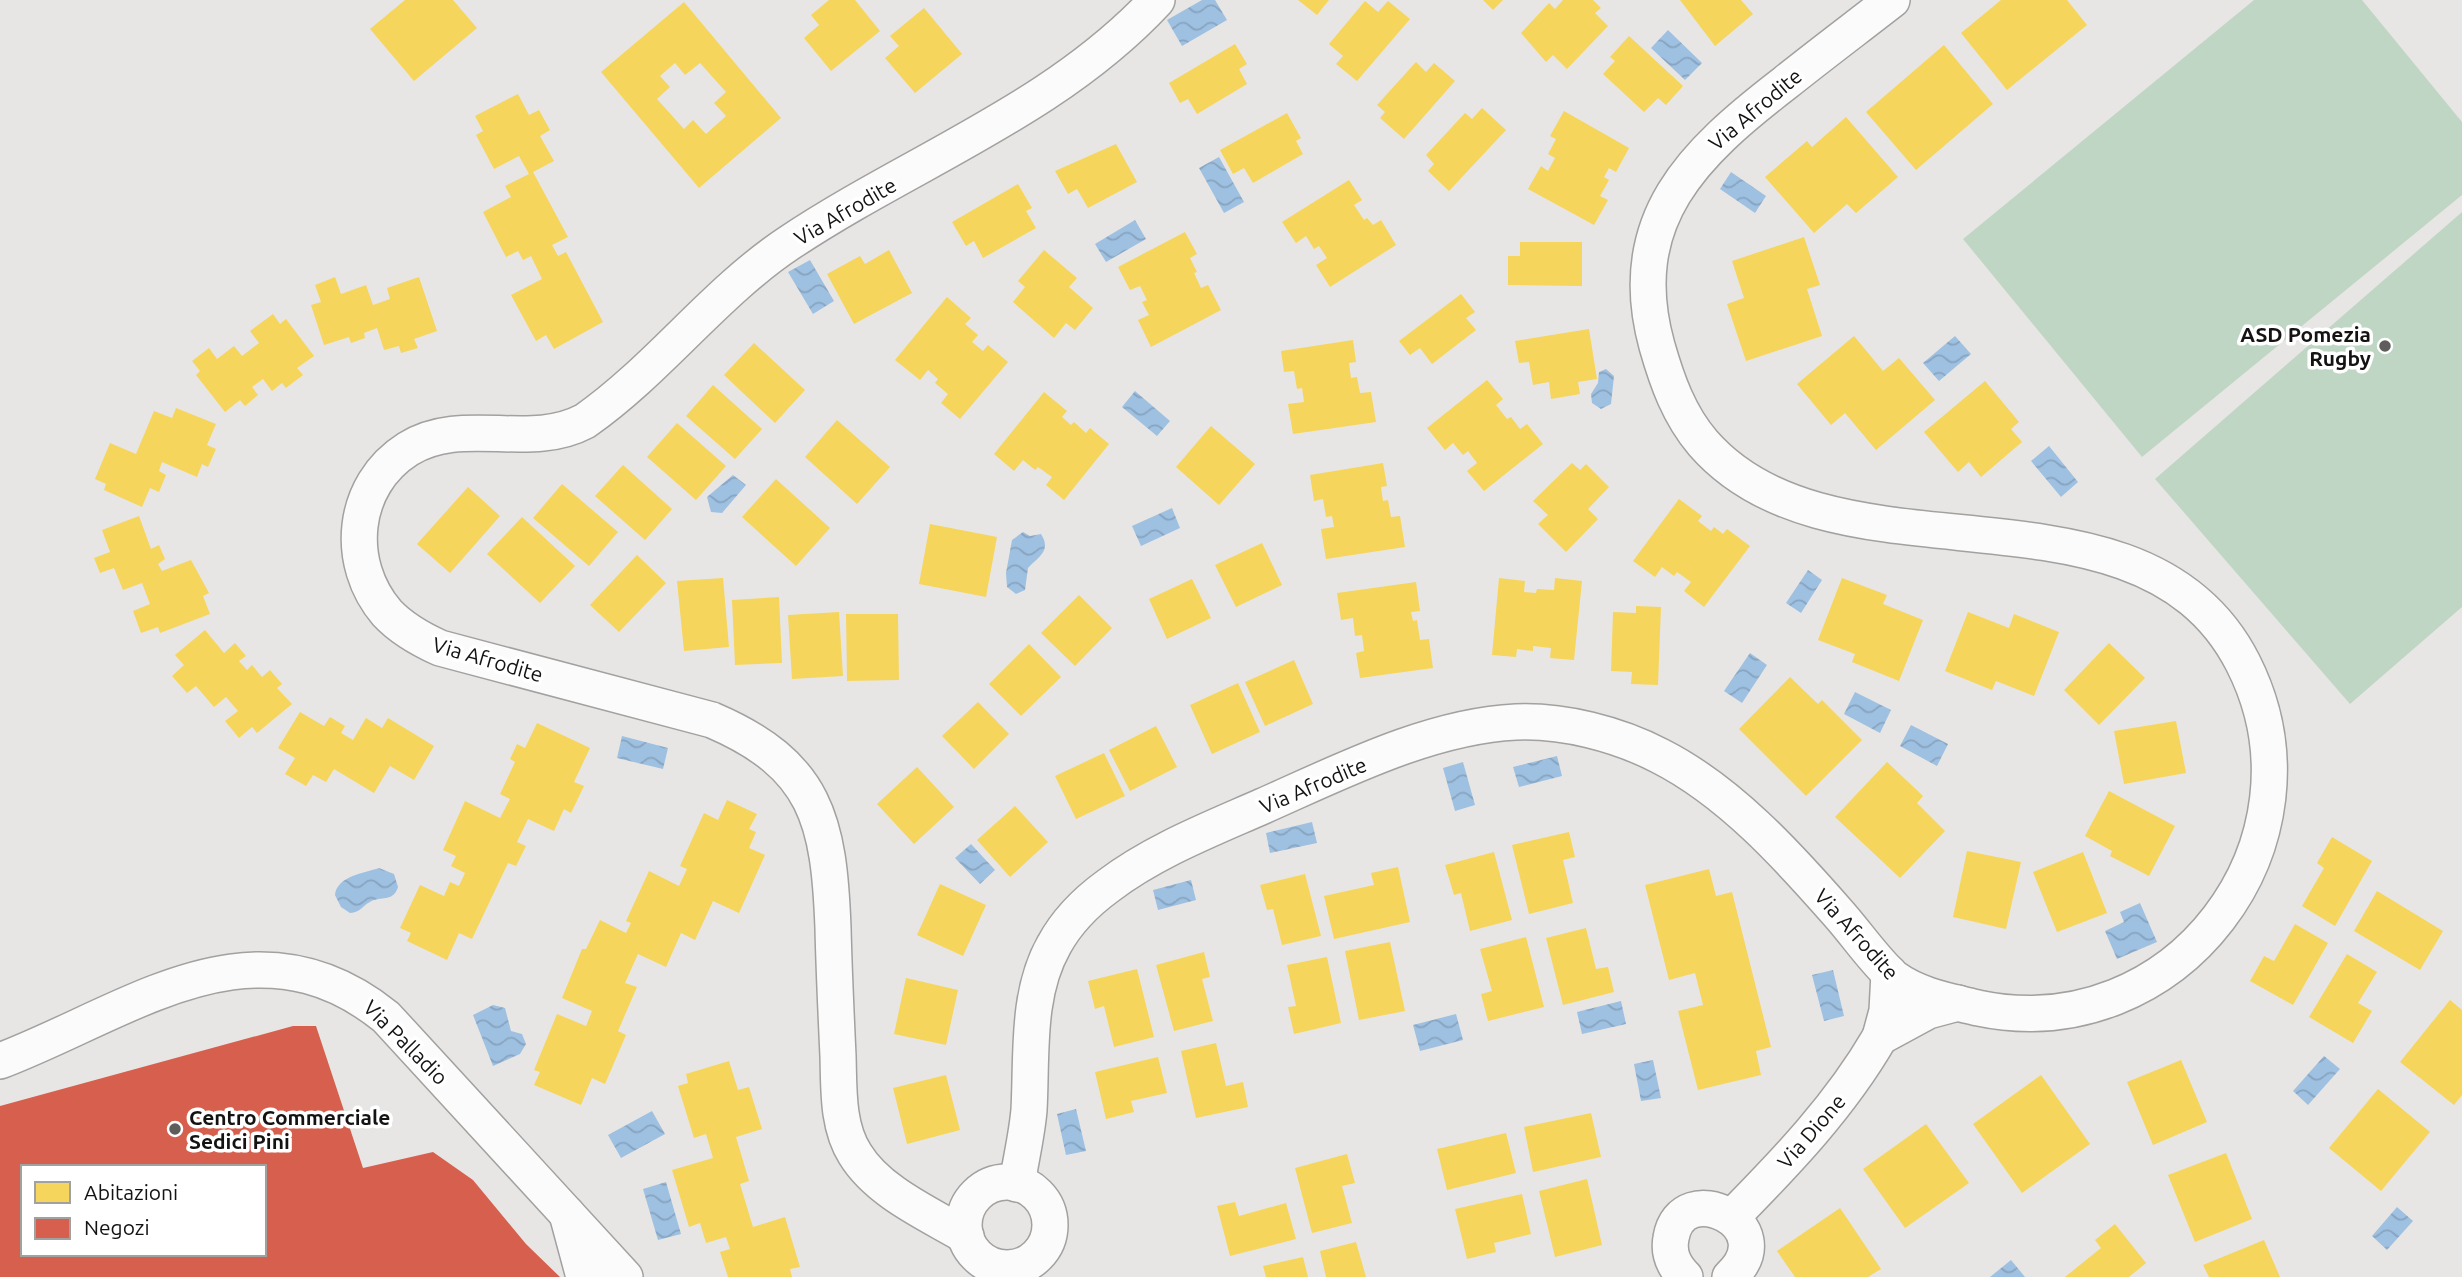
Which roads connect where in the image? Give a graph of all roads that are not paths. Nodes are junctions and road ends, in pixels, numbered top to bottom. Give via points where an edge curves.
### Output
1 (1157, 0) edge
2 (1892, 0) edge
3 (1889, 973) junction
4 (1958, 1003) junction
5 (1880, 1037) junction
6 (0, 1061) edge
7 (1017, 1184) junction
8 (567, 1214) junction
9 (1732, 1217) junction
10 (965, 1236) junction
11 (999, 1272) edge
12 (584, 1277) edge
13 (625, 1277) edge
14 (1685, 1277) edge
15 (1730, 1277) edge

1 - 10 street, Via Afrodite via 1119,38 1062,83 768,258 585,421 535,436 457,434 427,439 385,470 359,519 360,559 370,587 389,614 423,640 712,720 749,738 787,766 813,805 830,865 845,1133 859,1160 882,1183
2 - 4 street, Via Afrodite via 1727,128 1694,161 1674,190 1656,235 1648,278 1653,328 1680,410 1716,456 1788,499 1868,520 2093,552 2138,568 2177,590 2209,616 2243,663 2258,703 2269,764 2267,807 2251,863 2220,918 2179,961 2132,991 2084,1006 2020,1013
3 - 4 street, Via Afrodite via 1915,991
3 - 5 street, Via Dione
3 - 7 street, Via Afrodite via 1760,833 1700,781 1659,755 1615,737 1537,723 1449,732 1228,821 1129,871 1073,917 1052,948 1040,981
4 - 5 street, Via Dione via 1921,1014
5 - 9 street, Via Dione via 1827,1116
6 - 8 street, Via Palladio via 192,979 248,969 305,974 356,994 386,1017
7 - 10 street via 990,1185 974,1197 967,1209
7 - 11 street via 1042,1200 1050,1226 1042,1251 1019,1267
8 - 12 street
8 - 13 street, Via Palladio
9 - 14 street via 1710,1208 1698,1209 1678,1222 1670,1245 1676,1268
9 - 15 street via 1740,1226 1746,1248 1744,1260
10 - 11 street via 978,1257

